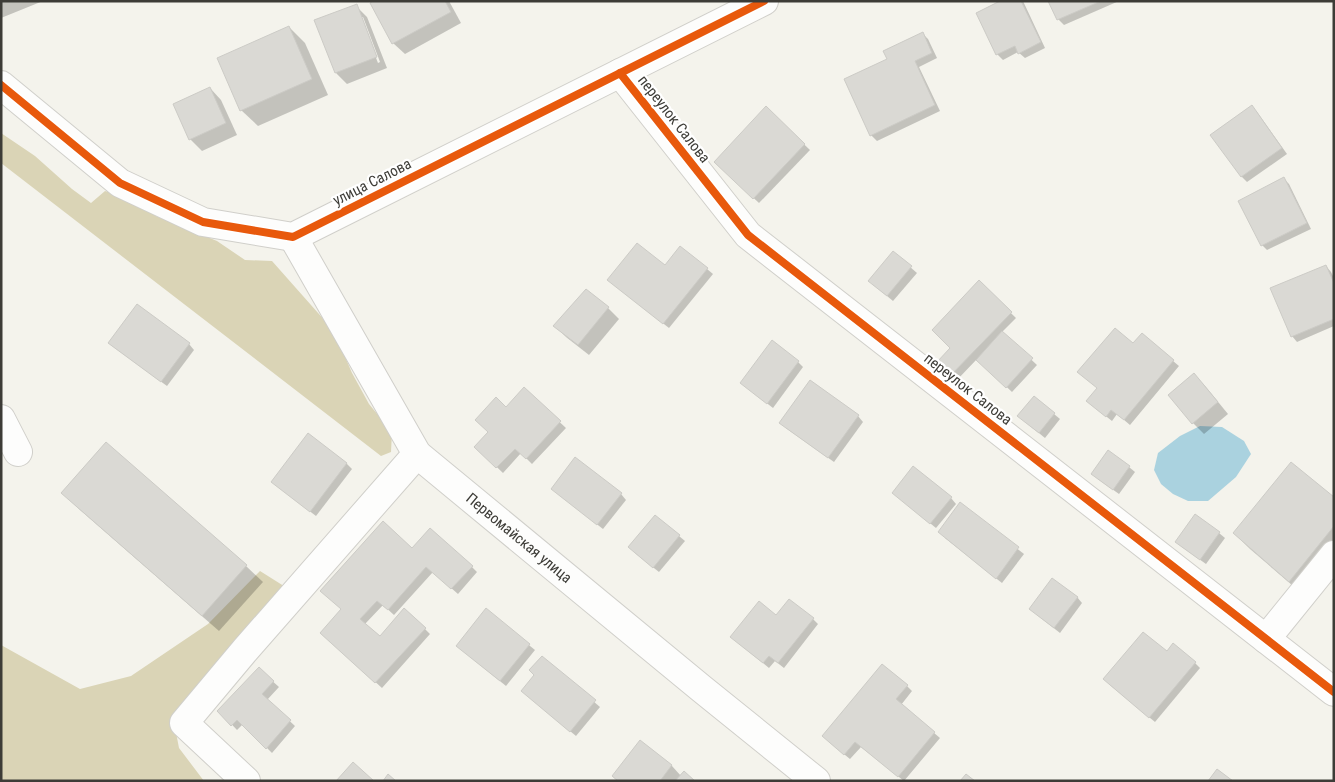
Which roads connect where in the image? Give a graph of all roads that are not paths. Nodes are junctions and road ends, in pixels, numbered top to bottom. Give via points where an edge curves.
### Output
1 (764, 1) edge
2 (620, 73) junction
3 (1, 85) edge
4 (293, 237) junction
5 (1, 418) edge
6 (18, 452) dead end
7 (417, 454) junction
8 (1334, 555) edge
9 (1266, 639) junction
10 (1334, 692) edge
11 (246, 781) edge
12 (816, 781) edge

1 - 2 street, улица Салова
2 - 4 street, улица Салова
2 - 9 street, переулок Салова via 748,235
3 - 4 street via 120,183 202,222
4 - 7 street, Первомайская улица
5 - 6 street
7 - 11 street via 184,723
7 - 12 street, Первомайская улица
8 - 9 street
9 - 10 street, переулок Салова

